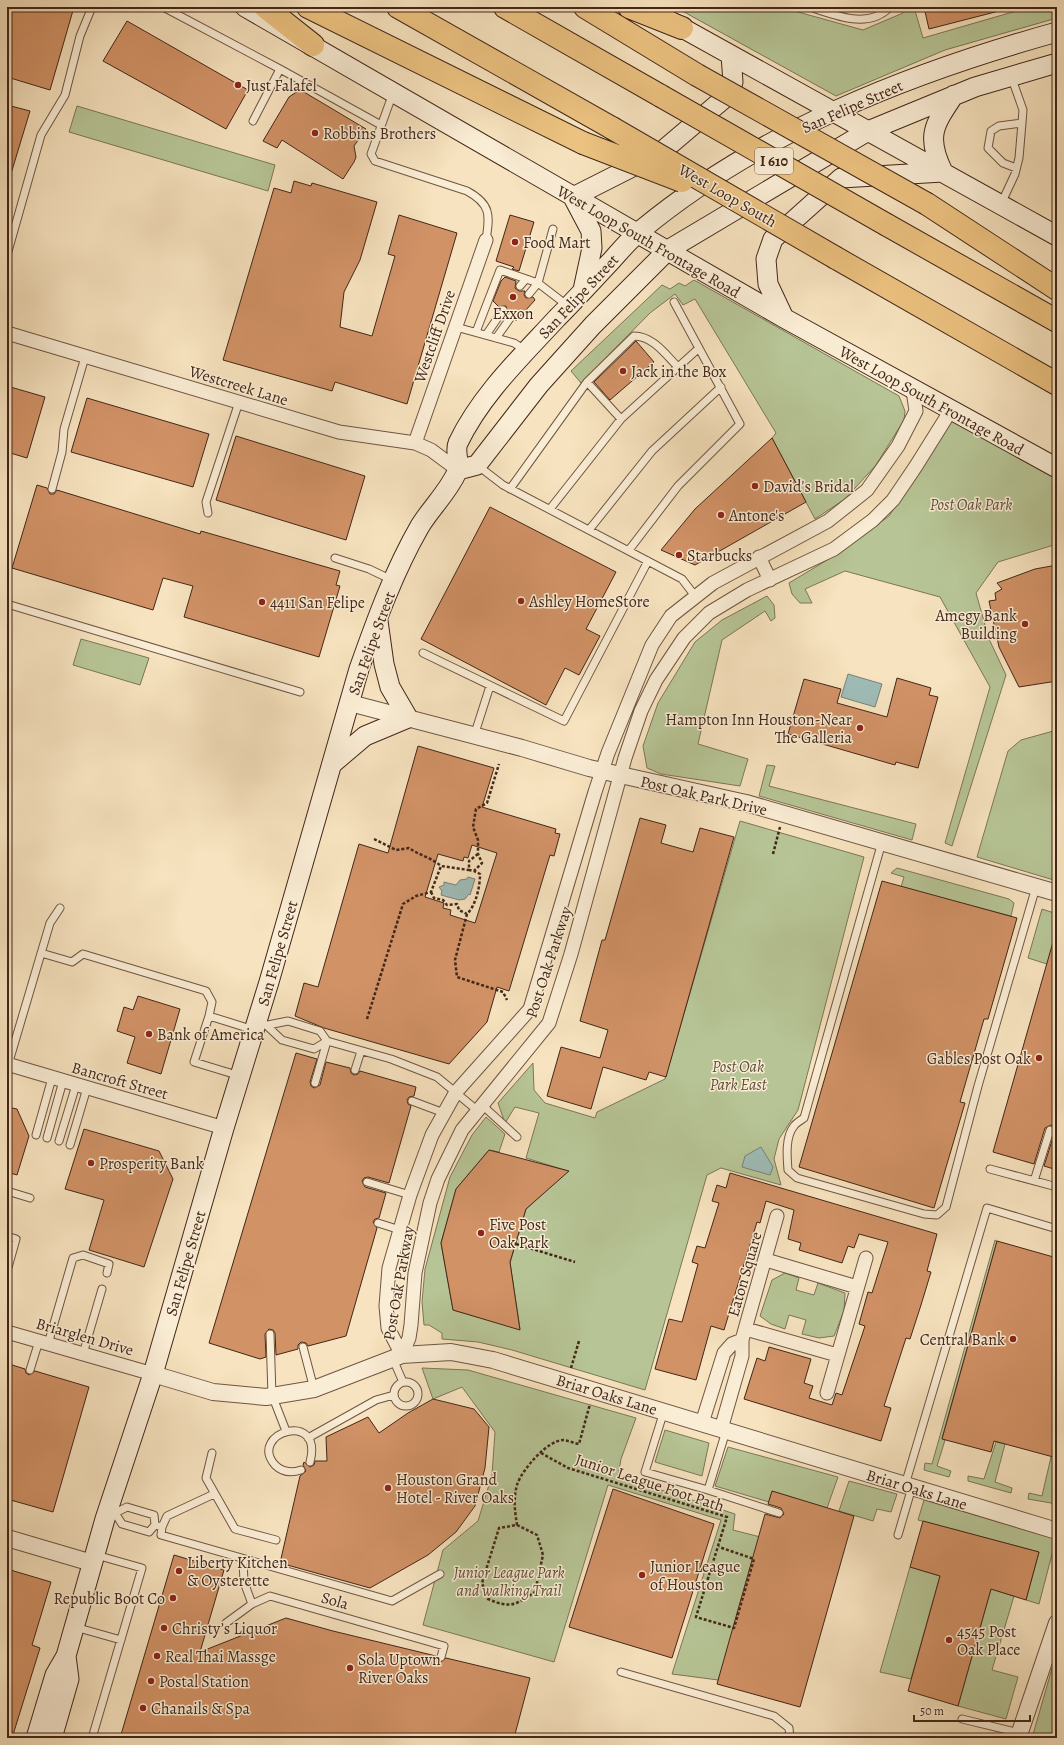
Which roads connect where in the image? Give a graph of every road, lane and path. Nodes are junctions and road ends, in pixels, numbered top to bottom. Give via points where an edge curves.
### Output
1 (92, 7) edge
2 (163, 7) edge
3 (245, 7) edge
4 (265, 7) edge
5 (308, 7) edge
6 (398, 7) edge
7 (505, 7) edge
8 (585, 7) edge
9 (629, 7) edge
10 (645, 7) edge
11 (810, 7) edge
12 (890, 7) edge
13 (682, 28) junction
14 (1057, 32) edge
15 (313, 45) junction
16 (731, 55) junction
17 (1057, 63) edge
18 (280, 69) junction
19 (1011, 76) junction
20 (393, 92) junction
21 (954, 95) junction
22 (834, 112) junction
23 (253, 121) dead end
24 (1022, 123) junction
25 (381, 126) junction
26 (868, 131) junction
27 (1016, 168) junction
28 (943, 172) junction
29 (573, 197) junction
30 (1001, 204) junction
31 (747, 206) junction
32 (553, 229) dead end
33 (637, 233) junction
34 (1057, 236) edge
35 (486, 240) joint
36 (668, 250) junction
37 (7, 255) edge
38 (526, 279) junction
39 (538, 283) junction
40 (520, 286) dead end
41 (1057, 289) edge
42 (583, 291) junction
43 (529, 294) dead end
44 (674, 302) dead end
45 (569, 306) junction
46 (503, 310) dead end
47 (511, 317) dead end
48 (784, 318) junction
49 (1057, 322) edge
50 (456, 327) junction
51 (476, 332) junction
52 (7, 333) edge
53 (486, 335) junction
54 (496, 338) junction
55 (699, 348) junction
56 (527, 351) junction
57 (85, 357) junction
58 (678, 367) junction
59 (587, 382) junction
60 (1057, 384) edge
61 (720, 387) junction
62 (913, 390) junction
63 (239, 402) junction
64 (951, 410) junction
65 (621, 419) junction
66 (415, 443) junction
67 (477, 465) junction
68 (1057, 468) edge
69 (458, 470) junction
70 (52, 489) dead end
71 (510, 489) junction
72 (550, 510) junction
73 (208, 513) dead end
74 (589, 530) junction
75 (629, 550) junction
76 (335, 558) dead end
77 (759, 558) junction
78 (648, 560) junction
79 (770, 580) junction
80 (394, 581) junction
81 (694, 596) junction
82 (7, 604) edge
83 (377, 618) junction
84 (423, 653) dead end
85 (490, 686) junction
86 (300, 692) dead end
87 (350, 703) junction
88 (408, 718) junction
89 (474, 736) junction
90 (332, 764) junction
91 (499, 764) dead end
92 (602, 771) junction
93 (619, 776) junction
94 (783, 814) junction
95 (374, 839) dead end
96 (882, 842) junction
97 (478, 854) junction
98 (773, 854) dead end
99 (441, 866) junction
100 (469, 870) junction
101 (474, 871) junction
102 (1036, 887) junction
103 (431, 892) junction
104 (1057, 893) edge
105 (60, 908) dead end
106 (467, 914) junction
107 (41, 953) junction
108 (507, 1000) dead end
109 (209, 1016) junction
110 (367, 1019) dead end
111 (260, 1026) junction
112 (327, 1040) junction
113 (361, 1051) junction
114 (8, 1065) edge
115 (355, 1070) dead end
116 (240, 1076) junction
117 (69, 1083) junction
118 (315, 1083) dead end
119 (456, 1092) junction
120 (412, 1100) dead end
121 (480, 1108) junction
122 (444, 1113) junction
123 (224, 1128) junction
124 (1050, 1130) dead end
125 (36, 1135) dead end
126 (517, 1137) dead end
127 (47, 1138) dead end
128 (59, 1141) dead end
129 (70, 1145) dead end
130 (990, 1169) dead end
131 (1034, 1181) junction
132 (367, 1182) dead end
133 (1057, 1187) edge
134 (7, 1191) edge
135 (410, 1195) junction
136 (30, 1198) dead end
137 (777, 1216) dead end
138 (378, 1223) dead end
139 (1057, 1229) edge
140 (400, 1230) junction
141 (7, 1236) edge
142 (516, 1244) dead end
143 (866, 1258) dead end
144 (766, 1260) junction
145 (575, 1262) dead end
146 (7, 1271) edge
147 (107, 1273) dead end
148 (857, 1287) junction
149 (102, 1289) dead end
150 (7, 1332) edge
151 (270, 1334) dead end
152 (744, 1335) junction
153 (579, 1341) dead end
154 (44, 1342) junction
155 (303, 1347) dead end
156 (83, 1354) junction
157 (837, 1355) junction
158 (398, 1356) junction
159 (30, 1370) dead end
160 (153, 1374) junction
161 (403, 1382) junction
162 (568, 1382) junction
163 (314, 1388) junction
164 (593, 1390) junction
165 (827, 1393) dead end
166 (272, 1395) junction
167 (394, 1395) junction
168 (664, 1412) junction
169 (702, 1423) junction
170 (723, 1430) junction
171 (286, 1431) junction
172 (308, 1438) junction
173 (212, 1453) dead end
174 (540, 1453) junction
175 (310, 1462) dead end
176 (301, 1470) dead end
177 (909, 1486) junction
178 (708, 1490) junction
179 (214, 1494) junction
180 (111, 1512) junction
181 (779, 1513) dead end
182 (517, 1525) junction
183 (159, 1529) junction
184 (1057, 1531) edge
185 (898, 1535) dead end
186 (7, 1538) edge
187 (276, 1540) dead end
188 (718, 1547) junction
189 (94, 1558) junction
190 (244, 1560) junction
191 (440, 1574) dead end
192 (252, 1604) junction
193 (226, 1622) dead end
194 (1057, 1623) edge
195 (74, 1627) junction
196 (121, 1640) junction
197 (66, 1656) junction
198 (441, 1657) dead end
199 (621, 1672) dead end
200 (962, 1719) dead end
201 (1019, 1736) edge
202 (36, 1738) edge
203 (52, 1738) edge
204 (92, 1738) edge
205 (790, 1738) edge

1 - 37 lane via 80,36 65,95 41,135
2 - 18 lane
3 - 15 main road, West Loop South Frontage Road
4 - 15 highway
5 - 31 highway, bridge via 582,143
6 - 31 highway, West Loop South, bridge
7 - 49 highway, I 610, bridge
8 - 41 highway, bridge via 697,75 927,204
9 - 13 highway
10 - 13 main road
11 - 12 lane via 850,19 870,19
13 - 16 main road
14 - 22 main road, San Felipe Street via 914,77
15 - 20 main road, West Loop South Frontage Road
16 - 22 main road
16 - 29 main road via 733,82 727,96 660,152
17 - 19 main road, San Felipe Street
18 - 23 lane
18 - 25 lane
19 - 21 main road, San Felipe Street
19 - 24 lane via 1023,110
20 - 25 lane
20 - 29 main road, West Loop South Frontage Road
21 - 26 main road, San Felipe Street
21 - 28 main road via 940,116 933,136 934,154
22 - 26 main road
22 - 33 main road, San Felipe Street via 769,144 721,173
24 - 27 lane
24 - 27 lane via 999,126 991,131 988,148 1003,163
25 - 35 lane via 371,154 375,161 467,191 478,197 484,203 489,221
26 - 28 main road
26 - 36 main road, San Felipe Street
27 - 30 lane
28 - 30 main road
28 - 48 main road via 841,178 774,239 766,259 768,284
29 - 33 main road, West Loop South Frontage Road
29 - 42 main road via 591,231 592,248
30 - 34 main road
31 - 60 highway, West Loop South, bridge
32 - 39 lane
33 - 36 main road, West Loop South Frontage Road
33 - 42 main road, San Felipe Street
35 - 50 street, Westcliff Drive
36 - 48 main road, West Loop South Frontage Road
36 - 67 main road, San Felipe Street via 553,369
38 - 39 lane
38 - 40 lane
38 - 51 lane via 500,270
39 - 43 lane
39 - 45 lane
42 - 45 main road, San Felipe Street
44 - 55 lane
45 - 56 main road, San Felipe Street
46 - 53 lane
47 - 54 lane
48 - 62 main road, West Loop South Frontage Road
50 - 51 lane
50 - 66 street, Westcliff Drive
51 - 53 lane
52 - 57 street, Westcreek Lane
53 - 54 lane
54 - 56 lane via 514,343
55 - 58 lane
55 - 61 lane
56 - 69 main road, San Felipe Street via 498,381 465,431 456,447
57 - 63 street, Westcreek Lane
57 - 70 lane via 64,429 62,452
58 - 59 lane via 652,341 642,336 634,336
58 - 65 lane
59 - 65 lane
59 - 71 lane
61 - 74 lane via 652,451
61 - 75 lane via 740,424 678,486
62 - 64 main road, West Loop South Frontage Road
62 - 77 street, Post Oak Parkway via 916,411 898,446 867,490 828,521
63 - 66 street, Westcreek Lane via 339,432
63 - 73 lane via 206,502
64 - 68 main road, West Loop South Frontage Road
64 - 79 street, Post Oak Parkway via 893,500 873,520 834,550
65 - 72 lane
66 - 69 street, Westcreek Lane via 431,450
67 - 69 main road
67 - 71 lane
69 - 80 main road, San Felipe Street via 420,526
71 - 72 lane
72 - 74 lane
74 - 75 lane
75 - 78 lane
76 - 80 lane via 370,569
77 - 79 street
77 - 81 street, Post Oak Parkway
78 - 81 lane via 682,579
78 - 85 lane via 564,721
79 - 93 street, Post Oak Parkway via 747,590 709,613 684,638 656,680 641,711
80 - 83 main road, San Felipe Street
81 - 92 street, Post Oak Parkway via 671,616 652,645
82 - 86 lane
83 - 87 main road, San Felipe Street
83 - 88 main road via 389,683
84 - 85 lane
85 - 89 lane
87 - 88 street, Post Oak Park Drive
87 - 90 main road, San Felipe Street
88 - 89 street, Post Oak Park Drive
88 - 90 main road via 365,736
89 - 92 street, Post Oak Park Drive
90 - 111 main road, San Felipe Street
91 - 97 path via 487,803 476,809 473,827 478,840
92 - 93 street, Post Oak Park Drive
92 - 119 street, Post Oak Parkway via 530,1009
93 - 94 street, Post Oak Park Drive
93 - 121 street, Post Oak Parkway via 571,954 549,1024
94 - 96 street, Post Oak Park Drive
94 - 98 path
95 - 99 path via 396,850 409,848
96 - 102 street, Post Oak Park Drive
96 - 102 lane via 804,1118 793,1126 790,1136 787,1150 788,1170 797,1178 924,1214 937,1215 946,1207
97 - 100 path via 469,861
97 - 101 path via 482,863
99 - 100 path
99 - 103 path
100 - 101 path
101 - 106 path via 480,874 480,882
102 - 104 street, Post Oak Park Drive
103 - 106 path via 434,898 447,904 457,904 459,910
103 - 110 path via 416,896 403,904
105 - 107 lane via 50,923
106 - 108 path via 455,960 456,977 503,992
107 - 109 lane via 72,962 83,954 206,991 212,1002
107 - 114 lane
109 - 111 lane
109 - 116 lane via 194,1062
111 - 112 lane via 288,1021 320,1031
111 - 112 lane via 282,1040 314,1049
111 - 116 main road, San Felipe Street
112 - 113 lane
112 - 118 lane
113 - 115 lane
113 - 119 lane via 391,1059 437,1077
114 - 117 street, Bancroft Street
116 - 123 main road, San Felipe Street
117 - 123 street, Bancroft Street
117 - 125 lane
117 - 127 lane
117 - 128 lane
117 - 129 lane
119 - 121 lane
119 - 122 street, Post Oak Parkway
120 - 122 lane
121 - 126 lane
121 - 158 street, Post Oak Parkway via 462,1130 438,1179 430,1203 415,1273 408,1338
122 - 135 street, Post Oak Parkway via 432,1135
123 - 160 main road, San Felipe Street
124 - 131 lane
130 - 131 lane
131 - 133 lane
132 - 135 lane
134 - 136 lane
135 - 140 street, Post Oak Parkway
137 - 144 street, Eaton Square
138 - 140 lane
139 - 177 lane via 987,1208
140 - 158 street, Post Oak Parkway via 389,1268 386,1306 388,1328
141 - 146 lane via 16,1239
142 - 145 path
143 - 148 street
144 - 148 street
144 - 152 street, Eaton Square
147 - 154 lane via 110,1264 83,1255 73,1258
148 - 157 street
149 - 156 lane
150 - 154 street, Briarglen Drive
151 - 166 lane
152 - 157 street
152 - 169 street, Eaton Square via 724,1353
152 - 170 street, Eaton Square via 742,1356
153 - 162 path
154 - 156 street, Briarglen Drive
154 - 159 lane
155 - 163 lane
156 - 160 street, Briarglen Drive
157 - 165 street
158 - 161 lane
158 - 162 street, Briar Oaks Lane via 451,1352 493,1360
158 - 163 street, Briar Oaks Lane
160 - 166 street, Briar Oaks Lane via 213,1392 266,1397
160 - 180 main road, San Felipe Street
161 - 167 lane via 396,1387
161 - 167 lane via 414,1386 418,1392 417,1400 411,1406 404,1406 397,1403
162 - 164 street, Briar Oaks Lane
163 - 166 street, Briar Oaks Lane
164 - 168 street, Briar Oaks Lane
164 - 174 path, Junior League Foot Path via 579,1444 563,1440 548,1445
166 - 171 lane
167 - 172 lane via 376,1400
168 - 169 street, Briar Oaks Lane
168 - 178 lane via 645,1472
169 - 170 street, Briar Oaks Lane
170 - 177 street, Briar Oaks Lane
170 - 178 lane
171 - 172 lane via 299,1431
171 - 176 lane via 274,1438 270,1450 271,1458 286,1472
172 - 175 lane via 312,1453
173 - 179 lane via 206,1478
174 - 182 path, Junior League Foot Path via 517,1484 514,1498
174 - 188 path, Junior League Foot Path via 568,1468 727,1517
177 - 184 street, Briar Oaks Lane
177 - 185 lane
178 - 181 lane
179 - 183 lane via 167,1516
179 - 187 lane via 235,1529
180 - 183 lane via 122,1524 149,1532
180 - 183 lane via 127,1507 144,1512 154,1516
180 - 189 main road, San Felipe Street
182 - 182 path via 499,1528 482,1583 488,1599 504,1606 519,1602 535,1592 542,1555 537,1534
183 - 190 lane
186 - 189 street
188 - 188 path, Junior League Foot Path via 696,1617 734,1628 754,1559
189 - 195 main road, San Felipe Street
189 - 196 lane via 142,1568
190 - 191 lane via 392,1601
190 - 192 lane via 244,1582
192 - 193 lane
192 - 198 lane, Sola via 270,1596 444,1646
194 - 201 street
195 - 196 lane
195 - 197 main road, San Felipe Street
196 - 204 lane
197 - 202 main road, San Felipe Street via 54,1675
197 - 203 main road, San Felipe Street via 69,1679
199 - 205 lane via 774,1716 789,1728
200 - 201 lane

